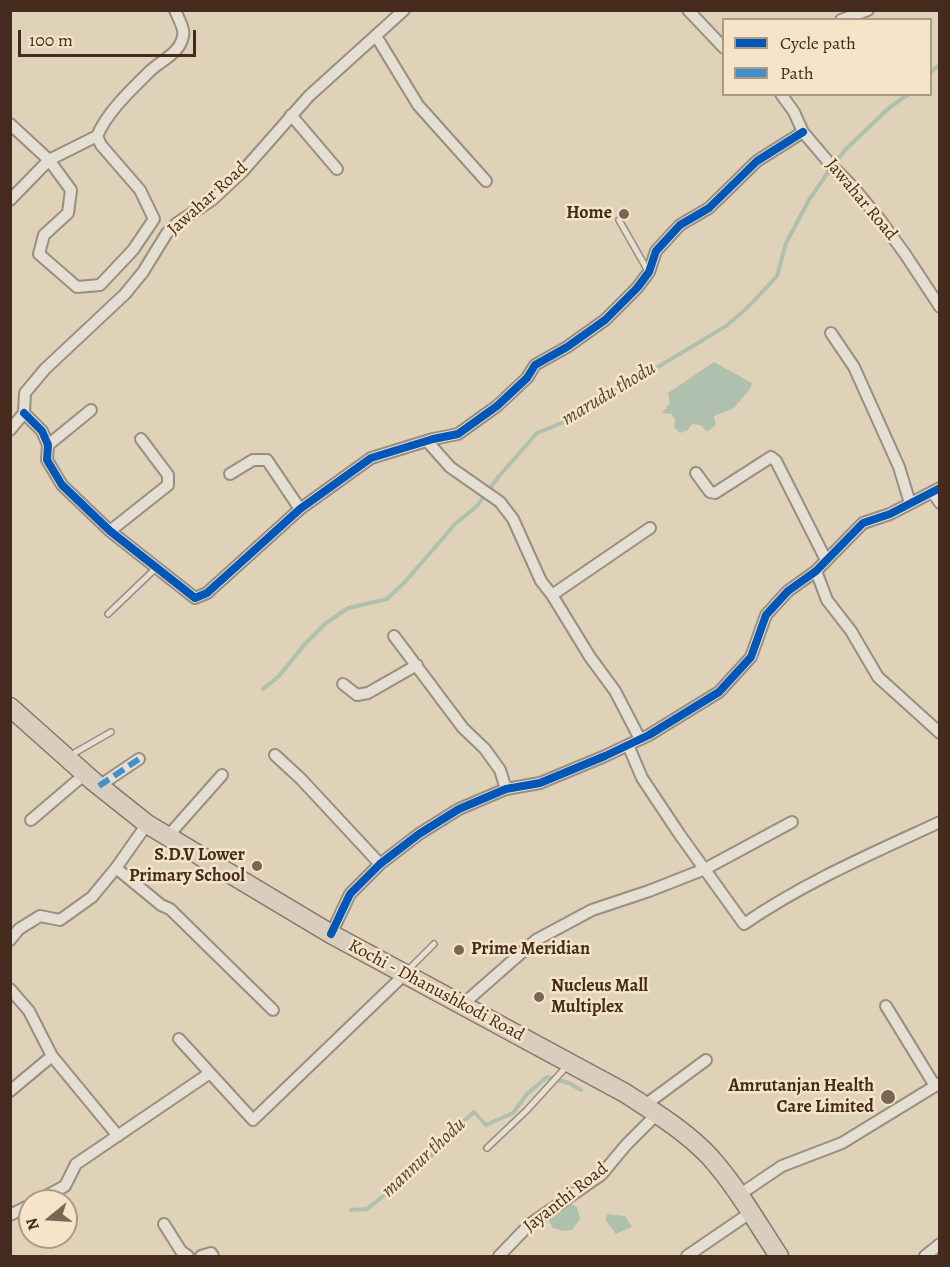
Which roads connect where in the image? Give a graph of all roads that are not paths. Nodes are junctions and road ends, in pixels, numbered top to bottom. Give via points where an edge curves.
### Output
1 (175, 10) edge
2 (404, 10) edge
3 (688, 10) edge
4 (868, 10) edge
5 (847, 18) edge
6 (376, 36) junction
7 (722, 47) edge
8 (786, 96) edge
9 (291, 115) junction
10 (10, 124) edge
11 (803, 132) junction
12 (97, 136) junction
13 (49, 160) junction
14 (337, 169) dead end
15 (486, 181) dead end
16 (10, 200) edge
17 (619, 220) dead end
18 (648, 272) junction
19 (939, 307) edge
20 (831, 333) dead end
21 (91, 410) dead end
22 (24, 413) junction
23 (10, 430) edge
24 (141, 439) dead end
25 (427, 441) junction
26 (48, 445) junction
27 (230, 474) dead end
28 (696, 474) dead end
29 (936, 490) edge
30 (910, 503) junction
31 (939, 503) edge
32 (300, 508) junction
33 (650, 528) dead end
34 (110, 531) junction
35 (826, 560) junction
36 (157, 567) junction
37 (816, 571) junction
38 (552, 595) junction
39 (108, 614) dead end
40 (394, 636) dead end
41 (417, 665) junction
42 (343, 684) dead end
43 (10, 707) edge
44 (111, 732) dead end
45 (939, 733) edge
46 (640, 739) junction
47 (628, 745) junction
48 (275, 755) dead end
49 (67, 758) junction
50 (139, 759) dead end
51 (222, 775) dead end
52 (92, 780) junction
53 (506, 789) junction
54 (31, 820) dead end
55 (792, 822) dead end
56 (939, 822) edge
57 (147, 824) junction
58 (168, 836) junction
59 (380, 864) junction
60 (116, 868) junction
61 (705, 869) junction
62 (331, 934) junction
63 (10, 940) edge
64 (434, 944) dead end
65 (405, 974) junction
66 (10, 989) edge
67 (462, 1005) junction
68 (886, 1006) dead end
69 (273, 1010) dead end
70 (179, 1039) dead end
71 (52, 1056) junction
72 (706, 1060) dead end
73 (566, 1067) junction
74 (210, 1073) junction
75 (938, 1084) edge
76 (10, 1091) edge
77 (651, 1110) junction
78 (118, 1136) junction
79 (487, 1148) dead end
80 (59, 1189) edge
81 (739, 1195) junction
82 (750, 1213) junction
83 (164, 1224) dead end
84 (939, 1244) edge
85 (188, 1257) edge
86 (201, 1257) edge
87 (213, 1257) edge
88 (499, 1257) edge
89 (687, 1257) edge
90 (779, 1257) edge
91 (925, 1257) edge

1 - 12 street via 184,33 180,48 151,70 119,104
2 - 6 street, Jawahar Road
3 - 7 street
4 - 5 street
6 - 9 street, Jawahar Road
6 - 15 street via 418,105
8 - 11 street, Jawahar Road
9 - 14 street
9 - 22 street, Jawahar Road via 242,172 167,233 124,294 45,369 25,393
10 - 13 street
11 - 18 street via 758,161 709,208 680,225 656,250
11 - 19 street, Jawahar Road via 881,221
12 - 13 street
12 - 13 street via 140,190 154,219 133,250 100,285 77,287 39,254 44,235 68,213 71,190
13 - 16 street
17 - 18 lane
18 - 25 street via 605,320 535,365 497,406 458,434
20 - 30 street via 854,367 899,467
21 - 26 street
22 - 23 street, Jawahar Road
22 - 26 street via 42,431
24 - 34 street via 168,475 168,485
25 - 32 street via 371,458
25 - 38 street via 450,468 500,502 513,519 541,581
26 - 34 street via 47,460 62,485
27 - 32 street via 253,460 267,460
28 - 35 street via 710,492 716,493 771,458 776,460
29 - 30 street
29 - 31 street
30 - 35 street via 863,523
32 - 36 street via 207,593 195,598
33 - 38 street
34 - 36 street
35 - 37 street
36 - 39 lane
37 - 45 street via 827,600 878,677
37 - 46 street via 788,591 766,615 751,657 719,692
38 - 46 street via 615,691
40 - 41 street
41 - 42 street via 368,693 357,695
41 - 53 street via 463,728 485,749 500,770
43 - 49 highway, Kochi - Dhanushkodi Road
44 - 49 lane
46 - 47 street
47 - 53 street via 540,783
47 - 61 street via 642,778
48 - 59 street
49 - 52 highway, Kochi - Dhanushkodi Road
50 - 52 street
51 - 58 street
52 - 54 street
52 - 57 highway, Kochi - Dhanushkodi Road
53 - 59 street via 459,809
55 - 61 street
56 - 61 street via 805,885 744,924
57 - 58 highway, Kochi - Dhanushkodi Road
57 - 60 street
58 - 62 highway, Kochi - Dhanushkodi Road
59 - 62 street via 350,894
60 - 63 street via 92,897 60,921 40,916
60 - 69 street via 170,909
61 - 67 street via 592,910 536,940
62 - 65 highway, Kochi - Dhanushkodi Road
64 - 65 lane
65 - 67 highway, Kochi - Dhanushkodi Road
65 - 74 street via 253,1120
66 - 71 street via 29,1011
67 - 73 highway, Kochi - Dhanushkodi Road
68 - 75 street
70 - 74 street
71 - 76 street
71 - 78 street
72 - 77 street, Jayanthi Road
73 - 77 highway, Kochi - Dhanushkodi Road
73 - 79 lane
74 - 78 street
75 - 81 street via 842,1143 782,1166
77 - 81 highway, Kochi - Dhanushkodi Road via 709,1157
77 - 88 street, Jayanthi Road via 601,1174 537,1218
78 - 80 street via 76,1164
81 - 82 highway, Kochi - Dhanushkodi Road
82 - 89 street
82 - 90 highway, Kochi - Dhanushkodi Road
83 - 85 street
84 - 91 street
86 - 87 street via 211,1253

